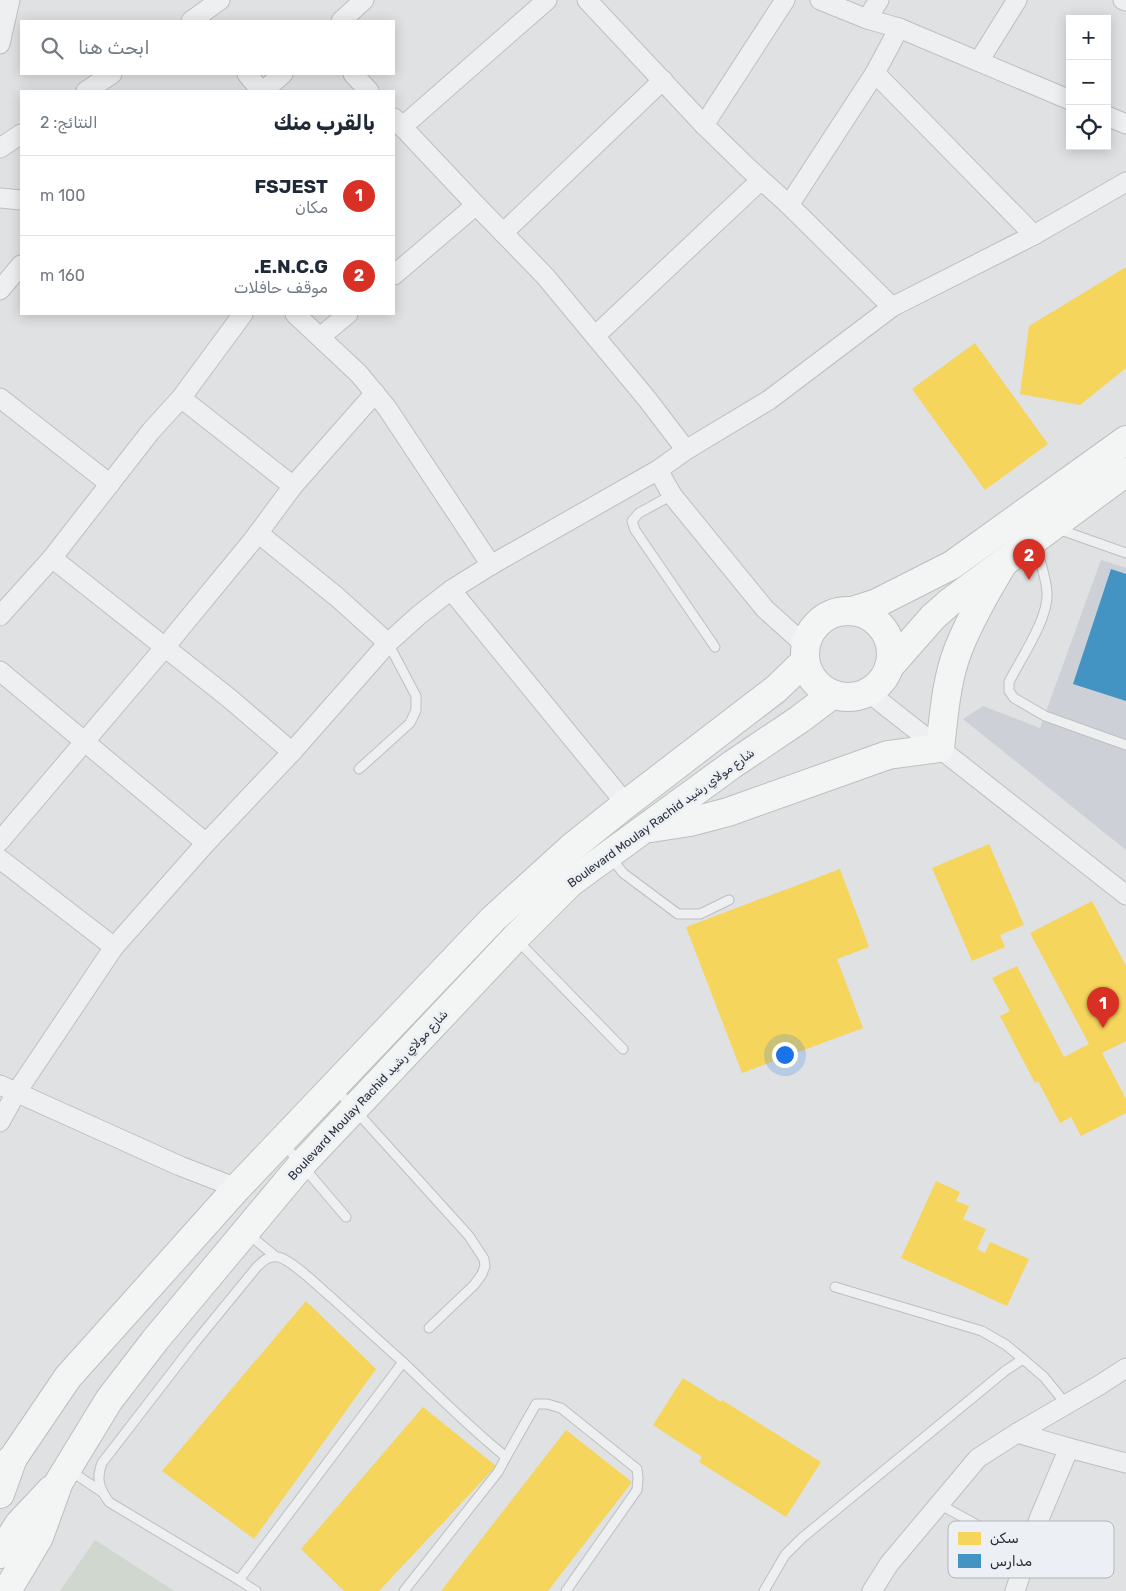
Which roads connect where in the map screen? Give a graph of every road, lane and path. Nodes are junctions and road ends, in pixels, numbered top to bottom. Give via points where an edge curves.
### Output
1 (10, 0) edge
2 (364, 0) edge
3 (547, 0) edge
4 (587, 0) edge
5 (785, 0) edge
6 (820, 0) edge
7 (878, 0) edge
8 (1017, 0) edge
9 (216, 10) edge
10 (867, 19) junction
11 (193, 20) edge
12 (342, 20) edge
13 (899, 28) junction
14 (0, 44) edge
15 (979, 61) junction
16 (875, 73) junction
17 (110, 75) edge
18 (248, 75) edge
19 (282, 75) edge
20 (354, 75) edge
21 (663, 80) junction
22 (88, 90) edge
23 (261, 90) edge
24 (263, 90) edge
25 (368, 90) edge
26 (1066, 98) edge
27 (1111, 118) edge
28 (398, 122) edge
29 (1126, 124) edge
30 (704, 125) junction
31 (20, 135) edge
32 (0, 148) edge
33 (761, 180) junction
34 (1126, 182) edge
35 (0, 198) edge
36 (20, 200) edge
37 (476, 205) junction
38 (789, 205) junction
39 (503, 233) junction
40 (1034, 235) junction
41 (20, 267) edge
42 (395, 274) edge
43 (0, 290) edge
44 (892, 307) junction
45 (242, 315) edge
46 (296, 315) edge
47 (347, 315) edge
48 (595, 336) junction
49 (320, 337) junction
50 (375, 393) junction
51 (0, 398) edge
52 (181, 398) junction
53 (1126, 440) edge
54 (686, 450) junction
55 (658, 470) junction
56 (1126, 472) edge
57 (110, 484) junction
58 (292, 486) junction
59 (672, 495) junction
60 (258, 532) junction
61 (1043, 533) junction
62 (1126, 553) edge
63 (52, 558) junction
64 (1004, 562) junction
65 (491, 564) junction
66 (451, 590) junction
67 (4, 603) edge
68 (852, 611) junction
69 (388, 643) junction
70 (715, 646) dead end
71 (165, 647) junction
72 (805, 653) junction
73 (889, 668) junction
74 (0, 672) edge
75 (868, 692) junction
76 (833, 694) junction
77 (85, 742) junction
78 (1126, 745) edge
79 (940, 748) junction
80 (292, 752) junction
81 (359, 769) dead end
82 (626, 804) junction
83 (644, 830) junction
84 (0, 841) edge
85 (206, 843) junction
86 (608, 854) junction
87 (0, 859) edge
88 (1126, 895) edge
89 (729, 900) dead end
90 (504, 929) junction
91 (114, 947) junction
92 (624, 1049) dead end
93 (333, 1087) junction
94 (8, 1089) edge
95 (354, 1110) junction
96 (0, 1122) edge
97 (281, 1141) junction
98 (302, 1164) junction
99 (237, 1188) junction
100 (346, 1217) dead end
101 (246, 1231) junction
102 (275, 1256) junction
103 (835, 1287) dead end
104 (429, 1328) dead end
105 (1022, 1359) junction
106 (403, 1362) junction
107 (1126, 1368) edge
108 (1066, 1404) junction
109 (1017, 1432) junction
110 (1069, 1448) junction
111 (506, 1457) junction
112 (1126, 1462) edge
113 (6, 1464) edge
114 (63, 1475) junction
115 (102, 1492) junction
116 (0, 1494) edge
117 (939, 1504) junction
118 (970, 1521) edge
119 (1038, 1521) edge
120 (0, 1554) edge
121 (1020, 1578) edge
122 (240, 1580) junction
123 (8, 1591) edge
124 (256, 1591) edge
125 (404, 1591) edge
126 (566, 1591) edge
127 (764, 1591) edge
128 (872, 1591) edge
129 (1016, 1591) edge

1 - 14 street
2 - 12 street
3 - 28 street
4 - 21 street
5 - 30 street
6 - 10 street
7 - 10 street
8 - 15 street
9 - 11 street
10 - 13 street
13 - 15 street
13 - 16 street
15 - 26 street
16 - 38 street
16 - 40 street
17 - 22 street
18 - 23 street
19 - 24 street
20 - 25 street
21 - 30 street
21 - 39 street
27 - 29 street
28 - 37 street
30 - 33 street
31 - 32 street
33 - 38 street
33 - 48 street
34 - 40 street
35 - 36 street
37 - 39 street
37 - 42 street
38 - 44 street
39 - 48 street via 545,276
40 - 44 street
41 - 43 street
44 - 54 street via 769,400
45 - 52 street
46 - 49 street
47 - 49 street
48 - 54 street
49 - 50 street
50 - 58 street
50 - 65 street
51 - 57 street
52 - 57 street
52 - 58 street
53 - 68 main road via 952,565 877,603
54 - 55 street
55 - 59 street
55 - 65 street
56 - 61 main road
57 - 63 street
58 - 60 street
59 - 70 lane via 639,513 632,521
59 - 72 street
60 - 69 street
60 - 71 street
61 - 62 lane
61 - 64 main road
61 - 78 lane via 1047,602 1041,621 1009,682 1009,691 1014,698 1045,716
63 - 67 street
63 - 71 street
64 - 73 main road via 950,602
64 - 79 main road via 974,613 958,651 947,696
65 - 66 street
66 - 69 street
66 - 82 street
68 - 72 main road via 836,612 822,619 811,630
68 - 73 main road via 871,618 885,632 890,646
69 - 80 street
69 - 81 lane via 416,696 416,710 410,723
71 - 77 street
71 - 80 street
72 - 76 main road via 810,675 820,687
72 - 82 main road, Boulevard Moulay Rachid شارع مولاي رشيد via 776,689
73 - 75 main road via 881,682
74 - 77 street
75 - 76 main road via 845,697
75 - 79 street
76 - 83 main road, Boulevard Moulay Rachid شارع مولاي رشيد
77 - 84 street
77 - 85 street
79 - 83 main road via 888,755 728,812
79 - 88 street
80 - 85 street
82 - 90 main road, Boulevard Moulay Rachid شارع مولاي رشيد via 571,848
83 - 86 main road, Boulevard Moulay Rachid شارع مولاي رشيد
85 - 91 street
86 - 89 lane via 623,874 678,914 700,914
86 - 90 main road, Boulevard Moulay Rachid شارع مولاي رشيد
87 - 91 street
90 - 92 lane
90 - 93 main road, Boulevard Moulay Rachid شارع مولاي رشيد
90 - 95 main road, Boulevard Moulay Rachid شارع مولاي رشيد
91 - 94 street
93 - 95 lane
93 - 97 main road, Boulevard Moulay Rachid شارع مولاي رشيد
94 - 96 street
94 - 99 street
95 - 98 main road, Boulevard Moulay Rachid شارع مولاي رشيد
95 - 104 lane via 469,1236 484,1259 482,1274 474,1285
97 - 98 lane
97 - 99 main road, Boulevard Moulay Rachid شارع مولاي رشيد
98 - 100 lane
98 - 101 main road, Boulevard Moulay Rachid شارع مولاي رشيد
99 - 113 main road, Boulevard Moulay Rachid شارع مولاي رشيد via 68,1377
101 - 102 lane
101 - 114 main road, Boulevard Moulay Rachid شارع مولاي رشيد via 109,1400
102 - 106 lane via 285,1259 312,1281
102 - 115 lane via 265,1259 256,1268 102,1463 98,1480
103 - 105 lane via 982,1331
105 - 108 lane via 1044,1377
105 - 127 lane via 802,1538 785,1555
106 - 111 lane
106 - 122 lane
107 - 108 street
108 - 109 street
109 - 110 street
109 - 117 street via 978,1458
110 - 112 street
110 - 119 street
111 - 125 lane via 498,1472
111 - 126 lane via 536,1404 547,1404 561,1408 637,1469 637,1490
113 - 116 main road, Boulevard Moulay Rachid شارع مولاي رشيد
114 - 115 lane
114 - 120 main road via 19,1524
114 - 123 main road, Boulevard Moulay Rachid شارع مولاي رشيد via 39,1537
115 - 122 lane via 109,1502
117 - 118 lane
117 - 128 street via 889,1564
121 - 129 street
122 - 124 lane

